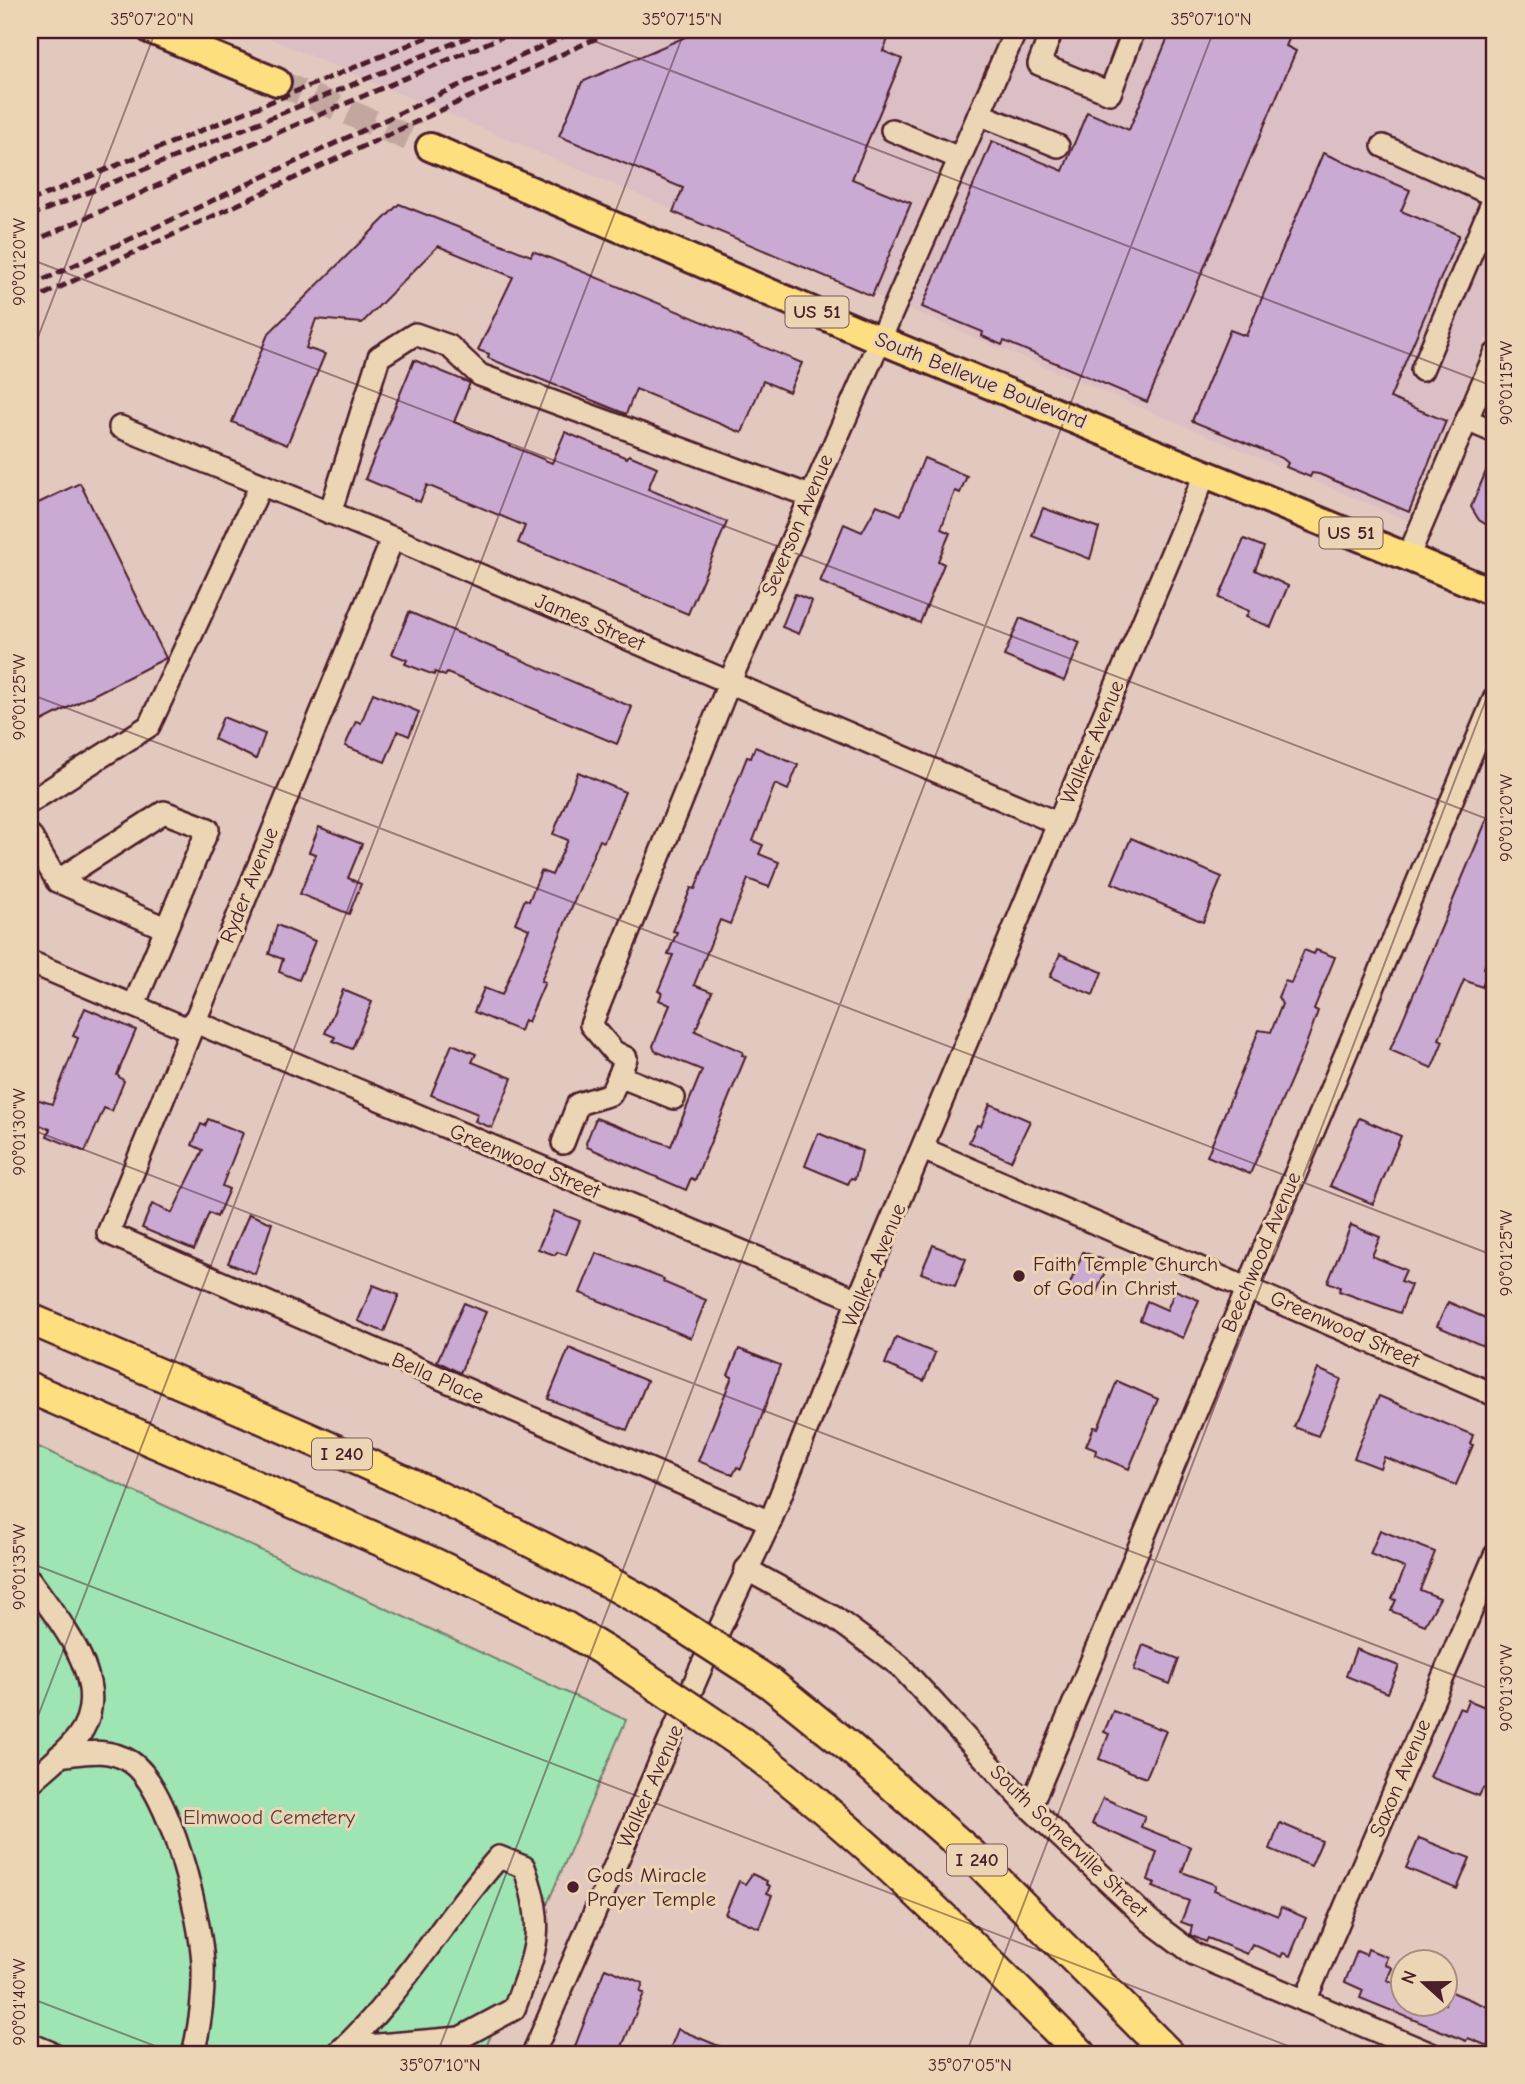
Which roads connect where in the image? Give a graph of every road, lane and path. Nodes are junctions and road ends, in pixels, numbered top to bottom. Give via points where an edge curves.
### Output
1 (151, 30) edge
2 (1016, 30) edge
3 (1052, 30) edge
4 (1134, 30) edge
5 (277, 82) tunnel mouth
6 (979, 114) junction
7 (892, 130) dead end
8 (1383, 145) dead end
9 (1058, 146) dead end
10 (430, 147) tunnel mouth
11 (959, 158) junction
12 (878, 339) junction
13 (1495, 354) edge
14 (1422, 370) dead end
15 (1467, 420) junction
16 (120, 427) dead end
17 (1495, 432) edge
18 (1206, 472) junction
19 (261, 485) junction
20 (810, 496) junction
21 (330, 513) junction
22 (393, 538) junction
23 (1408, 557) junction
24 (1495, 593) edge
25 (730, 681) junction
26 (1495, 697) edge
27 (30, 802) edge
28 (1057, 823) junction
29 (30, 835) edge
30 (57, 881) junction
31 (165, 928) junction
32 (30, 962) edge
33 (134, 1005) junction
34 (191, 1025) junction
35 (619, 1076) junction
36 (674, 1098) dead end
37 (564, 1143) dead end
38 (923, 1149) junction
39 (108, 1233) joint
40 (1246, 1287) junction
41 (858, 1300) junction
42 (30, 1319) edge
43 (30, 1388) edge
44 (1495, 1395) edge
45 (770, 1522) junction
46 (1495, 1555) edge
47 (746, 1569) junction
48 (30, 1580) edge
49 (59, 1756) junction
50 (30, 1783) edge
51 (1030, 1808) junction
52 (1305, 2001) junction
53 (30, 2044) edge
54 (340, 2051) edge
55 (54, 2054) edge
56 (193, 2054) edge
57 (533, 2054) edge
58 (1081, 2054) edge
59 (1169, 2054) edge
60 (1430, 2054) edge

1 - 5 main road
2 - 6 street, Severson Avenue
3 - 4 street via 1039,64 1110,93
6 - 9 street
6 - 11 street, Severson Avenue
7 - 11 street
8 - 14 street via 1495,196
10 - 12 main road, South Bellevue Boulevard / US 51
11 - 12 street, Severson Avenue
12 - 18 main road, South Bellevue Boulevard / US 51
12 - 20 street, Severson Avenue
13 - 15 street
15 - 17 street
15 - 23 street
16 - 19 street, James Street
18 - 23 main road, South Bellevue Boulevard / US 51
18 - 28 street, Walker Avenue
19 - 21 street, James Street
19 - 27 street via 149,726
20 - 21 street via 480,375 449,346 415,334 379,357
20 - 25 street, Severson Avenue
21 - 22 street, James Street
22 - 25 street, James Street
22 - 34 street, Ryder Avenue
23 - 24 main road, South Bellevue Boulevard / US 51
25 - 28 street, James Street
25 - 35 street, Severson Avenue via 591,1026 614,1052 626,1058
26 - 40 street, Beechwood Avenue
28 - 38 street, Walker Avenue
29 - 30 street
30 - 31 street
30 - 31 street via 164,811 208,829
31 - 33 street
32 - 33 street, Greenwood Street
33 - 34 street, Greenwood Street
34 - 39 street, Ryder Avenue
34 - 41 street, Greenwood Street
35 - 36 street
35 - 37 street via 611,1094 578,1104
38 - 40 street, Greenwood Street
38 - 41 street, Walker Avenue
39 - 45 street, Bella Place
40 - 44 street, Greenwood Street
40 - 51 street, Beechwood Avenue
41 - 45 street, Walker Avenue
42 - 59 highway, I 240, bridge via 465,1509 648,1604 770,1683 847,1745 972,1855
43 - 58 highway, bridge via 435,1564 565,1627 624,1663 742,1743 825,1808 898,1872
45 - 47 street, Walker Avenue
46 - 52 street, Saxon Avenue
47 - 51 street, South Somerville Street via 835,1618 900,1666
47 - 57 street, Walker Avenue
48 - 49 street via 89,1676 92,1701 78,1738
49 - 50 street
49 - 56 street via 104,1751 132,1763 161,1801 191,1888 203,1964
51 - 52 street, South Somerville Street via 1150,1921 1194,1954
52 - 60 street, South Somerville Street
53 - 55 street
54 - 54 street via 369,2025 499,1857 524,1867 537,1905 535,1955 514,2009 460,2038

